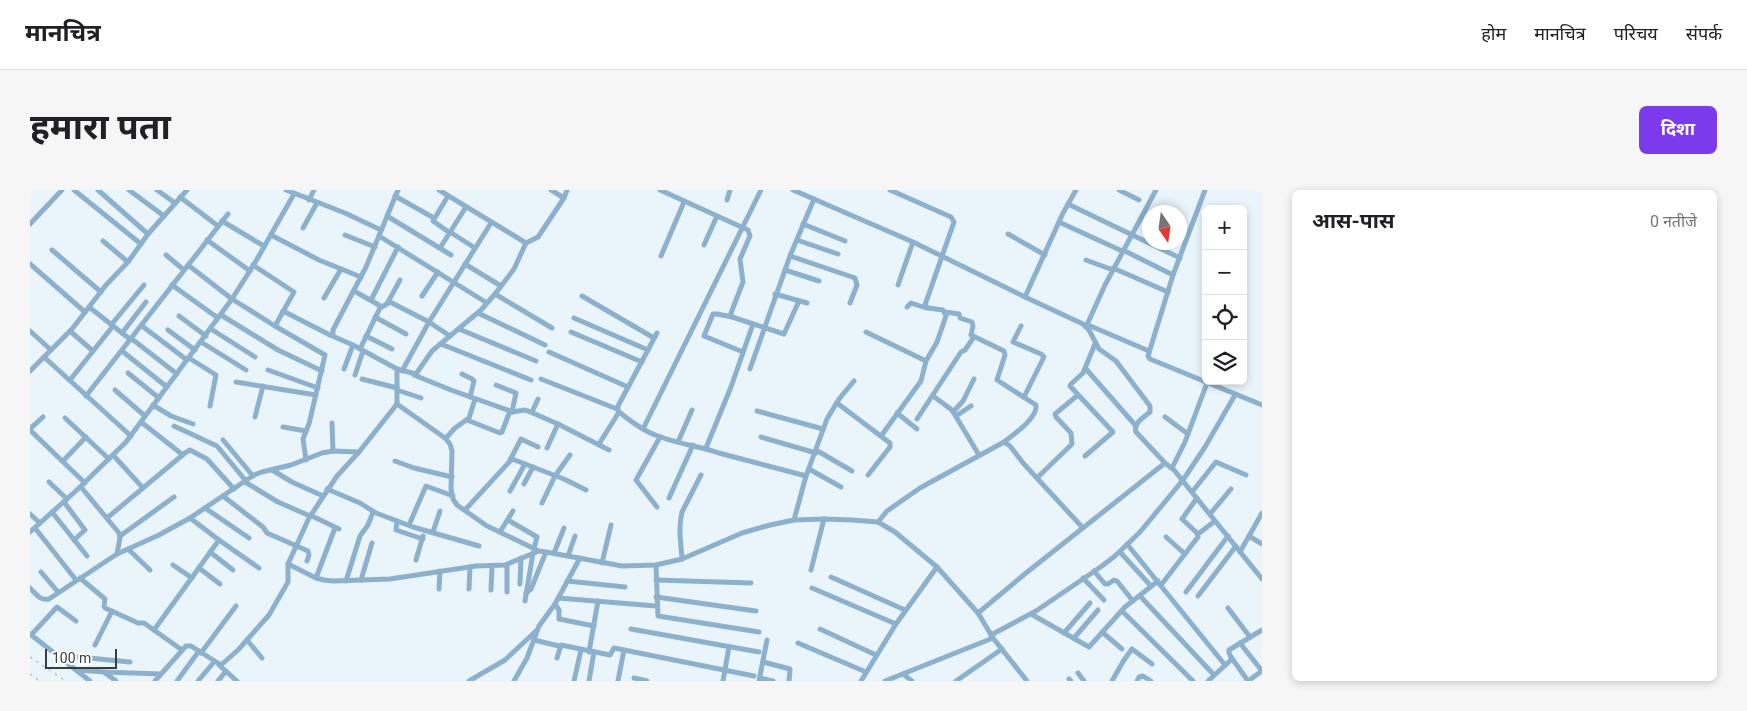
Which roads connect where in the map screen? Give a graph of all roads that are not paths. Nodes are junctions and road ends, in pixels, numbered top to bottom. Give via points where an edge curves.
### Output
1 (62, 190) edge
2 (74, 190) edge
3 (98, 190) edge
4 (129, 190) edge
5 (157, 190) edge
6 (187, 190) edge
7 (286, 190) edge
8 (314, 190) edge
9 (398, 190) edge
10 (439, 190) edge
11 (551, 190) edge
12 (567, 190) edge
13 (660, 190) edge
14 (730, 190) edge
15 (760, 190) edge
16 (793, 190) edge
17 (890, 190) edge
18 (1076, 190) edge
19 (1119, 190) edge
20 (1156, 190) edge
21 (1205, 190) edge
22 (294, 194) junction
23 (395, 196) junction
24 (448, 196) junction
25 (180, 198) junction
26 (564, 198) junction
27 (814, 199) junction
28 (309, 200) junction
29 (727, 200) dead end
30 (1139, 200) dead end
31 (684, 202) junction
32 (175, 203) junction
33 (317, 203) junction
34 (1068, 204) junction
35 (466, 207) junction
36 (228, 214) dead end
37 (164, 216) junction
38 (387, 216) junction
39 (717, 216) junction
40 (434, 218) junction
41 (222, 221) junction
42 (1059, 222) junction
43 (490, 223) junction
44 (30, 224) edge
45 (803, 224) junction
46 (218, 226) junction
47 (741, 227) junction
48 (303, 228) dead end
49 (380, 233) junction
50 (450, 233) junction
51 (148, 234) junction
52 (1008, 234) dead end
53 (271, 235) junction
54 (345, 235) dead end
55 (1131, 235) junction
56 (207, 240) junction
57 (797, 240) junction
58 (845, 240) dead end
59 (103, 241) dead end
60 (913, 242) junction
61 (526, 243) junction
62 (141, 244) junction
63 (704, 245) dead end
64 (264, 246) junction
65 (375, 247) junction
66 (398, 247) junction
67 (440, 248) junction
68 (475, 248) junction
69 (52, 250) dead end
70 (1122, 250) junction
71 (838, 254) dead end
72 (166, 255) dead end
73 (451, 255) dead end
74 (1045, 255) junction
75 (661, 256) dead end
76 (790, 256) junction
77 (942, 256) junction
78 (1180, 258) junction
79 (1086, 260) dead end
80 (128, 262) junction
81 (30, 264) edge
82 (465, 264) junction
83 (253, 265) junction
84 (186, 267) junction
85 (341, 269) junction
86 (1113, 269) junction
87 (250, 270) junction
88 (785, 270) junction
89 (438, 272) junction
90 (1174, 275) junction
91 (361, 278) junction
92 (400, 280) dead end
93 (454, 282) junction
94 (819, 282) dead end
95 (144, 285) dead end
96 (172, 285) junction
97 (898, 285) dead end
98 (501, 286) junction
99 (354, 291) junction
100 (101, 292) junction
101 (1168, 292) junction
102 (495, 294) junction
103 (775, 294) junction
104 (422, 296) dead end
105 (582, 296) dead end
106 (1025, 297) junction
107 (232, 298) junction
108 (324, 298) dead end
109 (371, 300) junction
110 (799, 301) junction
111 (146, 302) dead end
112 (388, 302) junction
113 (488, 303) junction
114 (807, 303) dead end
115 (850, 303) dead end
116 (907, 306) dead end
117 (89, 307) junction
118 (380, 308) junction
119 (926, 308) junction
120 (284, 311) junction
121 (85, 312) junction
122 (945, 312) junction
123 (478, 313) junction
124 (179, 316) dead end
125 (220, 317) junction
126 (376, 317) junction
127 (732, 317) junction
128 (574, 318) dead end
129 (429, 322) junction
130 (752, 324) junction
131 (112, 325) junction
132 (142, 326) junction
133 (275, 326) junction
134 (1021, 326) dead end
135 (1087, 326) junction
136 (552, 328) dead end
137 (764, 328) junction
138 (211, 329) junction
139 (459, 329) junction
140 (70, 330) junction
141 (168, 330) dead end
142 (30, 331) edge
143 (571, 332) dead end
144 (866, 332) dead end
145 (122, 333) junction
146 (406, 334) dead end
147 (330, 335) junction
148 (206, 336) junction
149 (366, 336) junction
150 (450, 336) junction
151 (974, 337) junction
152 (131, 339) junction
153 (201, 342) junction
154 (1095, 344) junction
155 (353, 345) junction
156 (545, 345) dead end
157 (392, 348) dead end
158 (437, 348) junction
159 (51, 350) junction
160 (195, 350) junction
161 (362, 350) junction
162 (648, 350) junction
163 (1149, 350) junction
164 (93, 351) junction
165 (122, 351) junction
166 (549, 352) dead end
167 (743, 352) junction
168 (44, 357) junction
169 (256, 357) dead end
170 (188, 359) junction
171 (30, 361) edge
172 (536, 361) dead end
173 (926, 361) junction
174 (642, 362) junction
175 (35, 366) junction
176 (344, 369) dead end
177 (750, 369) dead end
178 (1086, 369) junction
179 (246, 370) dead end
180 (268, 370) dead end
181 (400, 370) junction
182 (30, 371) edge
183 (322, 371) junction
184 (128, 373) dead end
185 (176, 374) junction
186 (414, 374) junction
187 (462, 374) dead end
188 (355, 375) dead end
189 (541, 379) dead end
190 (974, 379) dead end
191 (70, 380) junction
192 (362, 380) dead end
193 (531, 380) dead end
194 (854, 381) dead end
195 (1202, 381) edge
196 (236, 382) dead end
197 (496, 385) dead end
198 (1206, 385) edge
199 (1212, 385) edge
200 (263, 386) junction
201 (167, 387) junction
202 (628, 387) junction
203 (318, 388) junction
204 (397, 389) junction
205 (115, 390) dead end
206 (316, 395) junction
207 (1078, 395) junction
208 (1235, 395) junction
209 (86, 396) junction
210 (933, 396) junction
211 (1024, 397) junction
212 (159, 398) junction
213 (421, 398) dead end
214 (473, 398) junction
215 (538, 399) dead end
216 (837, 403) junction
217 (397, 404) junction
218 (153, 405) junction
219 (1262, 405) edge
220 (210, 406) dead end
221 (971, 406) dead end
222 (692, 410) dead end
223 (511, 411) junction
224 (618, 411) junction
225 (757, 411) dead end
226 (532, 412) junction
227 (897, 413) junction
228 (955, 414) junction
229 (43, 416) dead end
230 (145, 416) junction
231 (255, 417) dead end
232 (1165, 417) dead end
233 (65, 418) dead end
234 (917, 419) dead end
235 (467, 420) junction
236 (141, 422) junction
237 (332, 423) dead end
238 (193, 424) dead end
239 (558, 424) junction
240 (174, 426) dead end
241 (1136, 426) junction
242 (283, 427) dead end
243 (643, 429) junction
244 (823, 429) junction
245 (918, 429) dead end
246 (30, 430) edge
247 (306, 431) junction
248 (1188, 434) junction
249 (131, 436) junction
250 (761, 436) dead end
251 (881, 436) junction
252 (86, 437) junction
253 (660, 437) junction
254 (446, 438) junction
255 (223, 440) dead end
256 (678, 442) junction
257 (1004, 442) junction
258 (599, 444) junction
259 (693, 445) junction
260 (538, 447) dead end
261 (547, 448) dead end
262 (706, 448) junction
263 (609, 450) dead end
264 (333, 451) junction
265 (816, 451) junction
266 (360, 452) junction
267 (183, 455) junction
268 (570, 455) dead end
269 (979, 455) junction
270 (1085, 456) dead end
271 (111, 457) junction
272 (306, 460) junction
273 (510, 460) junction
274 (63, 461) junction
275 (395, 461) dead end
276 (1165, 463) junction
277 (526, 464) junction
278 (533, 467) junction
279 (810, 468) junction
280 (1172, 468) junction
281 (272, 470) junction
282 (852, 471) dead end
283 (701, 475) dead end
284 (868, 475) dead end
285 (1246, 475) dead end
286 (253, 476) junction
287 (555, 476) junction
288 (806, 476) junction
289 (452, 477) junction
290 (1036, 478) junction
291 (1183, 480) junction
292 (245, 481) junction
293 (49, 482) dead end
294 (524, 484) dead end
295 (83, 485) junction
296 (841, 487) dead end
297 (142, 488) junction
298 (234, 489) junction
299 (327, 489) junction
300 (1231, 489) dead end
301 (586, 490) dead end
302 (510, 491) dead end
303 (1192, 492) junction
304 (223, 496) junction
305 (323, 496) junction
306 (453, 496) junction
307 (174, 497) dead end
308 (669, 498) dead end
309 (1197, 498) junction
310 (66, 500) junction
311 (542, 503) dead end
312 (657, 507) dead end
313 (205, 508) junction
314 (465, 510) junction
315 (440, 511) dead end
316 (52, 512) junction
317 (373, 512) junction
318 (513, 512) dead end
319 (30, 514) edge
320 (1210, 514) junction
321 (1262, 514) edge
322 (310, 516) junction
323 (107, 518) junction
324 (190, 518) junction
325 (824, 519) junction
326 (508, 520) junction
327 (794, 520) junction
328 (397, 521) junction
329 (1215, 521) junction
330 (878, 522) junction
331 (40, 523) junction
332 (409, 525) junction
333 (611, 525) dead end
334 (35, 528) junction
335 (564, 528) dead end
336 (1083, 528) junction
337 (425, 530) junction
338 (30, 532) edge
339 (432, 532) junction
340 (500, 532) junction
341 (1198, 534) junction
342 (120, 536) junction
343 (575, 536) dead end
344 (1228, 536) junction
345 (1249, 536) junction
346 (1166, 537) dead end
347 (248, 538) dead end
348 (423, 539) junction
349 (74, 540) junction
350 (219, 540) junction
351 (372, 543) dead end
352 (1127, 544) junction
353 (1262, 544) edge
354 (295, 545) junction
355 (479, 546) dead end
356 (1236, 546) junction
357 (128, 549) junction
358 (535, 551) junction
359 (210, 552) junction
360 (546, 552) junction
361 (1120, 552) junction
362 (1240, 552) junction
363 (117, 554) junction
364 (554, 554) junction
365 (1185, 554) junction
366 (87, 556) dead end
367 (568, 556) junction
368 (522, 558) junction
369 (580, 558) junction
370 (682, 559) junction
371 (416, 560) dead end
372 (307, 561) dead end
373 (602, 562) junction
374 (288, 564) junction
375 (174, 565) dead end
376 (507, 565) junction
377 (492, 566) junction
378 (656, 566) junction
379 (470, 567) junction
380 (937, 567) junction
381 (199, 568) junction
382 (260, 568) dead end
383 (150, 570) dead end
384 (232, 570) dead end
385 (811, 570) dead end
386 (440, 571) junction
387 (1094, 571) junction
388 (41, 572) dead end
389 (831, 577) dead end
390 (192, 578) junction
391 (316, 578) junction
392 (1083, 578) junction
393 (78, 579) junction
394 (1262, 579) edge
395 (361, 580) junction
396 (656, 580) junction
397 (346, 581) junction
398 (568, 581) junction
399 (751, 583) dead end
400 (1159, 583) junction
401 (220, 584) dead end
402 (520, 584) dead end
403 (1151, 586) junction
404 (624, 587) dead end
405 (30, 588) edge
406 (812, 588) dead end
407 (439, 589) dead end
408 (468, 589) dead end
409 (491, 590) dead end
410 (58, 592) junction
411 (507, 592) dead end
412 (1186, 592) dead end
413 (526, 594) junction
414 (1140, 596) junction
415 (1198, 596) dead end
416 (558, 598) junction
417 (656, 598) junction
418 (1104, 600) dead end
419 (525, 601) dead end
420 (598, 601) junction
421 (1133, 601) junction
422 (1090, 603) dead end
423 (555, 604) junction
424 (236, 606) dead end
425 (656, 606) junction
426 (1228, 608) dead end
427 (905, 610) junction
428 (1098, 610) dead end
429 (756, 611) dead end
430 (1122, 611) junction
431 (112, 612) junction
432 (978, 613) junction
433 (1031, 614) junction
434 (76, 621) dead end
435 (896, 624) junction
436 (594, 626) junction
437 (538, 629) junction
438 (631, 629) dead end
439 (820, 629) dead end
440 (154, 630) junction
441 (1262, 630) edge
442 (760, 632) dead end
443 (1102, 632) junction
444 (1064, 633) junction
445 (30, 634) edge
446 (992, 636) junction
447 (1250, 637) junction
448 (1074, 638) junction
449 (247, 640) junction
450 (534, 640) junction
451 (767, 640) dead end
452 (798, 643) dead end
453 (1240, 643) junction
454 (95, 645) dead end
455 (559, 646) junction
456 (729, 647) junction
457 (1002, 649) junction
458 (1122, 649) dead end
459 (182, 650) junction
460 (517, 650) junction
461 (581, 650) junction
462 (624, 650) junction
463 (200, 652) junction
464 (592, 652) junction
465 (759, 652) dead end
466 (57, 655) junction
467 (876, 655) junction
468 (1231, 657) junction
469 (262, 658) dead end
470 (527, 658) junction
471 (557, 658) dead end
472 (130, 662) dead end
473 (214, 662) junction
474 (763, 662) junction
475 (1152, 664) dead end
476 (219, 665) junction
477 (1225, 665) junction
478 (76, 670) junction
479 (725, 670) junction
480 (226, 671) junction
481 (1262, 671) edge
482 (104, 672) junction
483 (866, 672) junction
484 (1078, 673) dead end
485 (161, 674) junction
486 (903, 674) junction
487 (1214, 675) junction
488 (754, 676) dead end
489 (634, 678) dead end
490 (759, 679) edge
491 (958, 680) edge
492 (90, 681) edge
493 (116, 681) edge
494 (155, 681) edge
495 (177, 681) edge
496 (198, 681) edge
497 (218, 681) edge
498 (237, 681) edge
499 (469, 681) edge
500 (514, 681) edge
501 (574, 681) edge
502 (589, 681) edge
503 (618, 681) edge
504 (647, 681) edge
505 (723, 681) edge
506 (773, 681) edge
507 (789, 681) edge
508 (861, 681) edge
509 (885, 681) edge
510 (912, 681) edge
511 (1027, 681) edge
512 (1084, 681) edge
513 (1112, 681) edge
514 (1137, 681) edge
515 (1151, 681) edge
516 (1193, 681) edge
517 (1208, 681) edge

1 - 44 street
2 - 62 street
3 - 51 street
4 - 37 street
5 - 32 street
6 - 25 street
7 - 22 street
8 - 28 street
9 - 23 street
10 - 24 street
11 - 26 street
12 - 26 street
13 - 31 street
14 - 29 street
15 - 47 street
16 - 27 street
17 - 77 street via 953,219
18 - 34 street
19 - 30 street
20 - 55 street
21 - 78 street
22 - 28 street
22 - 53 street
23 - 38 street
23 - 40 street
24 - 35 street
24 - 40 street
25 - 32 street
25 - 46 street
26 - 61 street via 538,237
27 - 45 street
27 - 60 street
28 - 33 street
31 - 39 street
31 - 75 street
32 - 37 street
33 - 48 street
33 - 49 street
34 - 42 street
34 - 55 street
35 - 43 street
35 - 50 street
36 - 41 street
37 - 51 street
38 - 49 street
38 - 67 street
39 - 47 street
39 - 63 street
40 - 50 street via 434,222
41 - 46 street
41 - 64 street
42 - 70 street
42 - 74 street
43 - 61 street
43 - 68 street
45 - 57 street
45 - 58 street
46 - 56 street
47 - 127 street via 748,230 750,236 741,257 743,280
47 - 243 street
49 - 65 street
49 - 66 street
50 - 67 street
50 - 68 street
51 - 62 street
52 - 74 street
53 - 64 street
53 - 85 street
54 - 65 street
55 - 70 street
55 - 78 street
56 - 84 street
56 - 87 street
57 - 71 street
57 - 76 street
59 - 80 street
60 - 77 street
60 - 97 street
61 - 98 street via 514,269
62 - 80 street
64 - 83 street
65 - 91 street
66 - 89 street
66 - 109 street
67 - 73 street
68 - 82 street
69 - 100 street
70 - 86 street
70 - 90 street
72 - 84 street
74 - 106 street
76 - 88 street
76 - 115 street via 855,278 857,285
77 - 106 street
77 - 119 street
78 - 90 street
79 - 86 street
80 - 100 street
81 - 121 street
82 - 93 street
82 - 98 street
83 - 87 street
83 - 120 street via 293,291
84 - 96 street
84 - 107 street
85 - 91 street
85 - 108 street
86 - 101 street
86 - 135 street
87 - 107 street
88 - 94 street
88 - 103 street
89 - 93 street
89 - 104 street
90 - 101 street
91 - 99 street
92 - 112 street
93 - 113 street
93 - 129 street
95 - 131 street
96 - 125 street
96 - 132 street
98 - 102 street
99 - 109 street
99 - 147 street
100 - 117 street
101 - 163 street
102 - 113 street
102 - 136 street
103 - 110 street
103 - 137 street
105 - 162 street via 655,336
106 - 135 street
107 - 125 street
107 - 133 street
109 - 118 street
110 - 114 street
110 - 137 street via 784,334
111 - 145 street
112 - 118 street
112 - 129 street
113 - 123 street
116 - 119 street via 911,303
117 - 121 street
117 - 131 street
118 - 126 street
119 - 122 street
120 - 133 street
120 - 147 street
121 - 140 street
122 - 151 street via 959,314 960,318 972,322 971,335
122 - 173 street via 938,338
123 - 139 street
123 - 156 street
124 - 148 street
125 - 138 street
125 - 183 street
126 - 146 street
126 - 149 street
127 - 130 street
127 - 167 street via 714,314 704,336
128 - 162 street
129 - 150 street
129 - 181 street
130 - 137 street
130 - 167 street
131 - 145 street
131 - 164 street
132 - 152 street
132 - 170 street
133 - 183 street via 324,353
134 - 211 street via 1013,342 1044,357
135 - 154 street
135 - 163 street
137 - 177 street
138 - 148 street
138 - 169 street
139 - 150 street
139 - 172 street
140 - 159 street
140 - 164 street
141 - 160 street
142 - 159 street
143 - 174 street
144 - 173 street
145 - 152 street
147 - 155 street
148 - 153 street
149 - 157 street
149 - 161 street
150 - 158 street
151 - 210 street
151 - 211 street via 1005,353 997,380
152 - 165 street
152 - 185 street
153 - 160 street
153 - 179 street
154 - 178 street
154 - 241 street via 1116,361 1150,406 1150,412
155 - 161 street
155 - 176 street
158 - 186 street
158 - 193 street
159 - 168 street
160 - 170 street
161 - 181 street
161 - 188 street
162 - 174 street
163 - 195 street via 1150,359
164 - 191 street
165 - 201 street
165 - 209 street
166 - 202 street
167 - 262 street
168 - 175 street
168 - 191 street
170 - 185 street
170 - 220 street via 215,374
171 - 175 street
173 - 227 street via 921,381
174 - 202 street
175 - 182 street
178 - 207 street via 1071,384
178 - 241 street
180 - 203 street
181 - 186 street
181 - 204 street
183 - 203 street
184 - 212 street
185 - 201 street
186 - 214 street
187 - 214 street via 474,381
189 - 224 street
190 - 228 street
191 - 209 street
192 - 204 street
194 - 216 street
196 - 200 street
197 - 223 street via 516,393
198 - 248 street
199 - 208 street
200 - 206 street
200 - 231 street
201 - 212 street
202 - 224 street
203 - 206 street
204 - 213 street
204 - 217 street
205 - 230 street
206 - 247 street
207 - 270 street via 1113,432
207 - 290 street via 1055,414 1071,433 1072,444
208 - 219 street
208 - 291 street
209 - 249 street
210 - 228 street
210 - 234 street
211 - 257 street via 1036,405 1036,411
212 - 218 street
214 - 223 street
214 - 235 street
215 - 226 street
216 - 244 street
216 - 251 street
217 - 254 street
217 - 266 street
218 - 230 street
218 - 238 street
221 - 228 street
222 - 256 street
223 - 226 street
223 - 235 street via 501,433
224 - 243 street
224 - 258 street
225 - 244 street
226 - 239 street
227 - 245 street
227 - 251 street
228 - 269 street
229 - 246 street
230 - 236 street
232 - 248 street
233 - 252 street
235 - 254 street
236 - 249 street
236 - 267 street
237 - 264 street
239 - 258 street
239 - 261 street
240 - 292 street via 214,444
241 - 276 street via 1136,432
242 - 247 street
243 - 253 street
244 - 265 street
246 - 274 street
247 - 272 street via 303,441
248 - 280 street
249 - 271 street
250 - 265 street
251 - 284 street via 890,443 890,447
252 - 271 street
252 - 274 street
253 - 256 street
253 - 312 street via 636,480
254 - 289 street via 452,451
255 - 286 street
256 - 259 street
257 - 269 street
257 - 290 street
258 - 263 street
259 - 262 street
259 - 308 street
260 - 273 street via 521,439
262 - 288 street
264 - 266 street
264 - 272 street
265 - 279 street
265 - 282 street
266 - 299 street
267 - 297 street
267 - 298 street via 190,450 205,456
268 - 287 street
269 - 330 street via 920,488 887,511
271 - 295 street
271 - 297 street
272 - 281 street
273 - 277 street
273 - 314 street
274 - 295 street
275 - 289 street
276 - 280 street
276 - 336 street
277 - 278 street
277 - 302 street
278 - 287 street
278 - 294 street
279 - 288 street
279 - 296 street
280 - 291 street
281 - 286 street
281 - 305 street
283 - 370 street via 680,520
285 - 303 street via 1216,462
286 - 292 street
287 - 301 street
287 - 311 street
288 - 327 street
289 - 306 street
290 - 336 street
291 - 303 street
291 - 352 street
292 - 298 street
292 - 322 street via 278,502
293 - 310 street
295 - 310 street
295 - 323 street
297 - 323 street
298 - 304 street
299 - 305 street
299 - 317 street
300 - 320 street
303 - 309 street
304 - 313 street
304 - 354 street via 264,527 267,533
305 - 322 street
306 - 314 street
306 - 332 street via 426,486
307 - 342 street
309 - 320 street
309 - 341 street via 1182,519
310 - 316 street
310 - 349 street via 85,530
313 - 324 street
313 - 347 street
314 - 340 street
315 - 339 street
316 - 331 street
316 - 349 street
317 - 328 street
317 - 397 street via 360,536
318 - 326 street
319 - 331 street
320 - 329 street
321 - 345 street
322 - 354 street
322 - 391 street via 337,528
323 - 342 street
324 - 350 street
324 - 357 street
325 - 327 street
325 - 330 street
325 - 385 street
326 - 340 street
326 - 358 street via 537,538
327 - 370 street via 733,537
328 - 332 street
328 - 348 street via 396,530
329 - 341 street
329 - 344 street
330 - 380 street
331 - 334 street
332 - 337 street
333 - 373 street
334 - 338 street
334 - 393 street
335 - 364 street
336 - 432 street
337 - 339 street
337 - 348 street
339 - 355 street
340 - 358 street
341 - 365 street
342 - 363 street
343 - 367 street
344 - 356 street
344 - 412 street
345 - 353 street
345 - 362 street
346 - 365 street
348 - 371 street
349 - 366 street
350 - 359 street
350 - 382 street
351 - 395 street
352 - 361 street
352 - 400 street
354 - 372 street via 309,553
354 - 374 street
356 - 362 street
356 - 415 street
357 - 363 street
357 - 383 street
358 - 360 street
358 - 368 street
358 - 413 street
359 - 381 street
359 - 384 street
360 - 364 street
360 - 413 street
361 - 387 street
361 - 403 street
362 - 394 street
363 - 393 street
364 - 367 street
365 - 400 street
367 - 369 street
368 - 376 street
368 - 402 street
369 - 373 street
369 - 398 street
370 - 378 street
373 - 378 street via 622,566
374 - 391 street
374 - 449 street via 288,582 269,615
375 - 390 street
376 - 377 street
376 - 411 street
377 - 379 street
377 - 409 street
378 - 396 street
379 - 386 street
379 - 408 street
380 - 427 street
380 - 432 street
381 - 390 street
381 - 401 street
386 - 395 street
386 - 407 street
387 - 392 street
387 - 421 street via 1105,584 1117,581
388 - 410 street
389 - 427 street
390 - 440 street
391 - 397 street
392 - 418 street
392 - 433 street
393 - 410 street
393 - 431 street via 105,599 104,607
395 - 397 street
396 - 399 street
396 - 417 street
398 - 404 street
398 - 416 street
400 - 403 street
400 - 477 street
403 - 414 street
405 - 410 street via 44,600
406 - 435 street
413 - 419 street
414 - 421 street
414 - 487 street
416 - 420 street
416 - 423 street
417 - 425 street
417 - 429 street
420 - 425 street
420 - 436 street
421 - 430 street
422 - 444 street
423 - 436 street via 559,620
423 - 437 street
424 - 463 street
425 - 442 street via 659,616
426 - 447 street
427 - 435 street
428 - 448 street
430 - 443 street
430 - 516 street
431 - 440 street
431 - 454 street
432 - 446 street
433 - 444 street
433 - 446 street
434 - 445 street via 57,607
435 - 467 street
436 - 464 street
437 - 450 street
437 - 460 street
438 - 456 street
439 - 467 street
440 - 459 street
441 - 447 street
443 - 448 street via 1089,647
443 - 458 street
444 - 448 street
445 - 466 street
446 - 457 street
446 - 486 street
447 - 453 street
449 - 469 street
449 - 476 street
450 - 455 street
450 - 470 street
451 - 474 street
452 - 483 street
453 - 468 street via 1228,651
453 - 481 street
455 - 461 street
455 - 471 street
456 - 465 street
456 - 479 street
457 - 491 street
457 - 511 street
459 - 463 street via 188,645
459 - 485 street
460 - 470 street
460 - 499 street via 498,666
461 - 464 street
461 - 501 street
462 - 464 street via 614,648 611,656
462 - 479 street
462 - 503 street
463 - 473 street
463 - 495 street
464 - 502 street
466 - 472 street
466 - 478 street
467 - 483 street
468 - 477 street
468 - 481 street via 1248,681
470 - 500 street
473 - 476 street
473 - 496 street
474 - 490 street
474 - 507 street via 790,669
475 - 513 street via 1132,649
476 - 480 street
477 - 487 street
478 - 482 street
478 - 492 street
479 - 488 street
479 - 505 street
480 - 497 street
480 - 498 street
482 - 485 street
482 - 493 street
483 - 508 street
484 - 512 street
485 - 494 street
486 - 509 street
486 - 510 street
487 - 517 street
489 - 504 street
490 - 506 street
514 - 515 street via 1143,676

